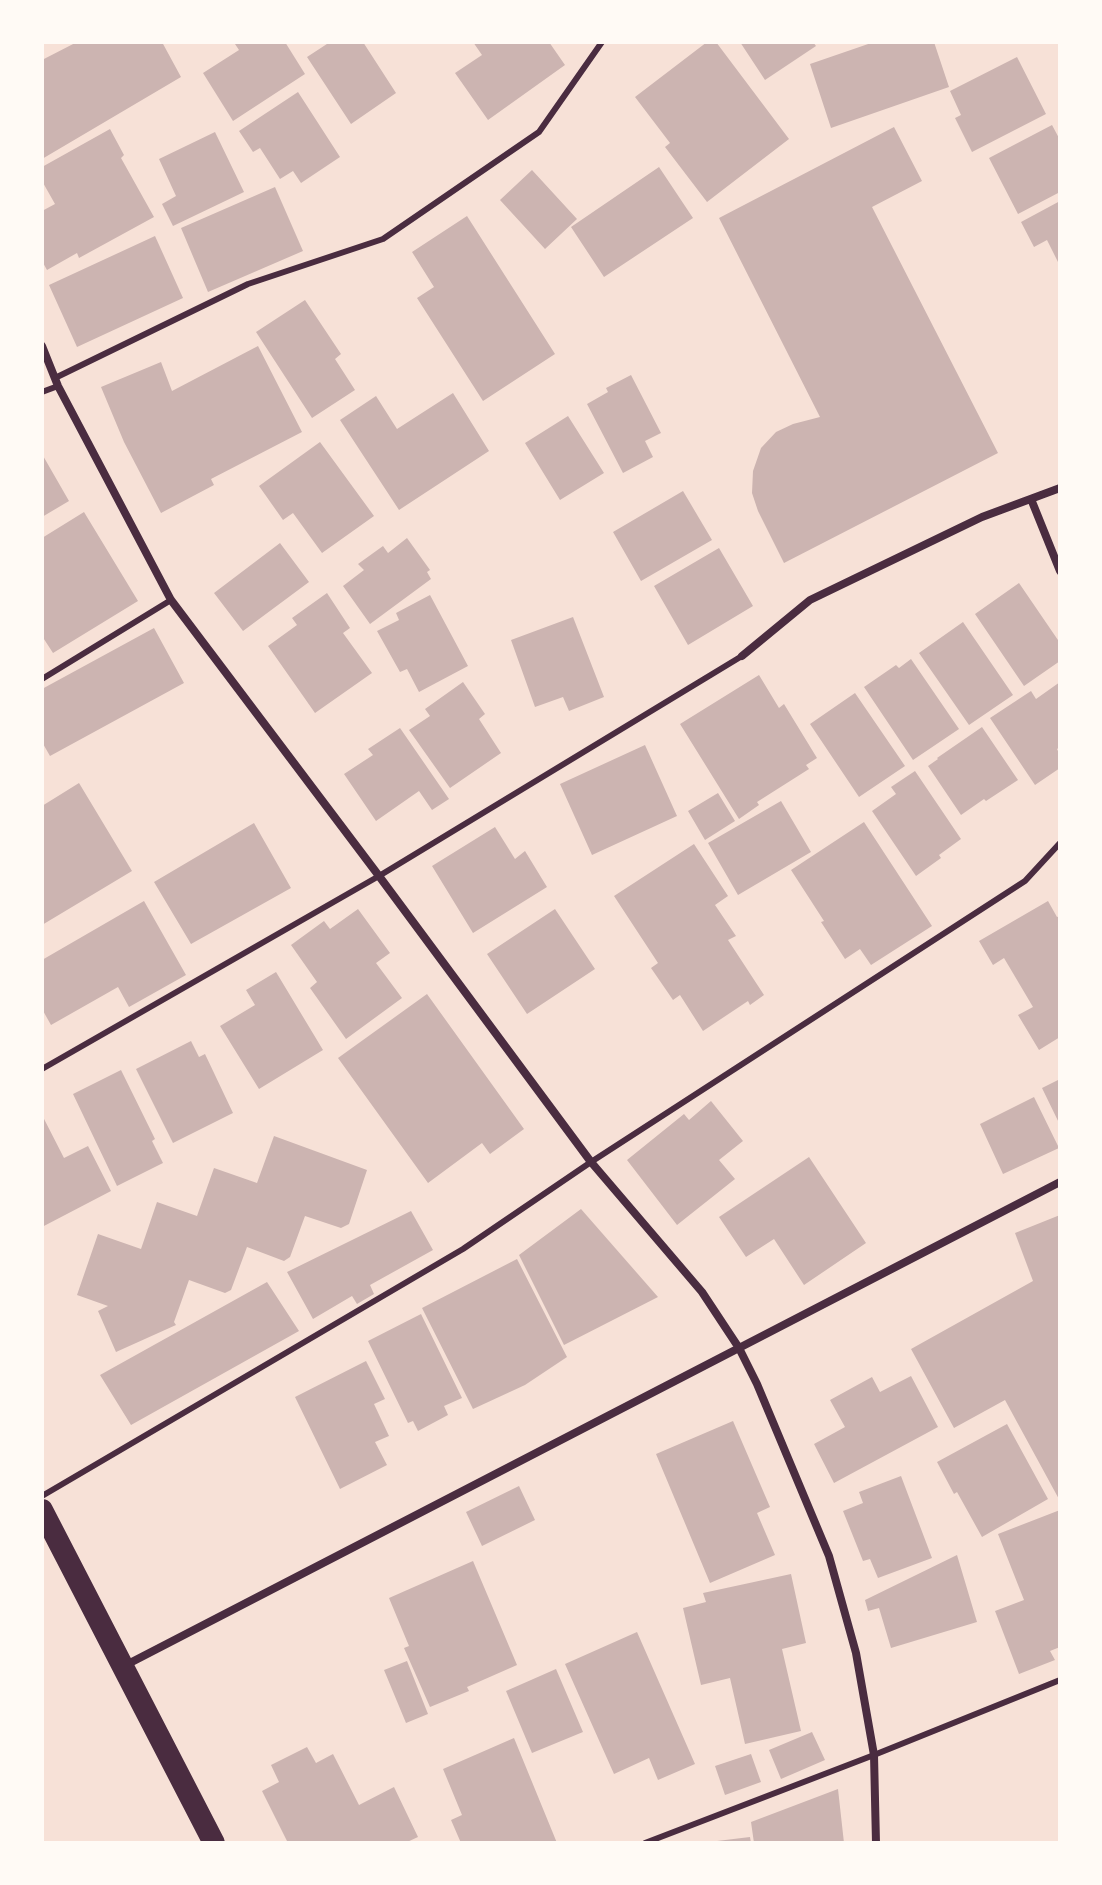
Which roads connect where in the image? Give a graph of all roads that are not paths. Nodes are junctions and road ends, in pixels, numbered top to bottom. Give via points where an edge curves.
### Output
1 (602, 42) edge
2 (42, 346) edge
3 (57, 382) junction
4 (42, 392) edge
5 (1060, 488) edge
6 (1031, 499) junction
7 (1060, 571) edge
8 (171, 600) junction
9 (742, 656) joint
10 (42, 679) edge
11 (1060, 843) edge
12 (379, 876) junction
13 (42, 1069) edge
14 (591, 1162) junction
15 (1060, 1182) edge
16 (739, 1348) junction
17 (42, 1496) edge
18 (42, 1510) edge
19 (124, 1667) junction
20 (1060, 1680) edge
21 (874, 1755) junction
22 (214, 1843) edge
23 (645, 1843) edge
24 (876, 1843) edge

1 - 3 lane via 539,132 383,239 248,284
2 - 3 street
3 - 4 lane
3 - 8 street
5 - 6 street
6 - 7 street
6 - 9 street via 810,600
8 - 10 lane
8 - 12 street
9 - 12 lane
11 - 14 lane via 1025,881
12 - 13 lane
12 - 14 street
14 - 16 street via 702,1292
14 - 17 lane via 463,1249
15 - 16 street
16 - 19 street
16 - 21 street via 829,1556 856,1653
18 - 19 highway
19 - 22 highway
20 - 21 lane
21 - 23 lane
21 - 24 street

